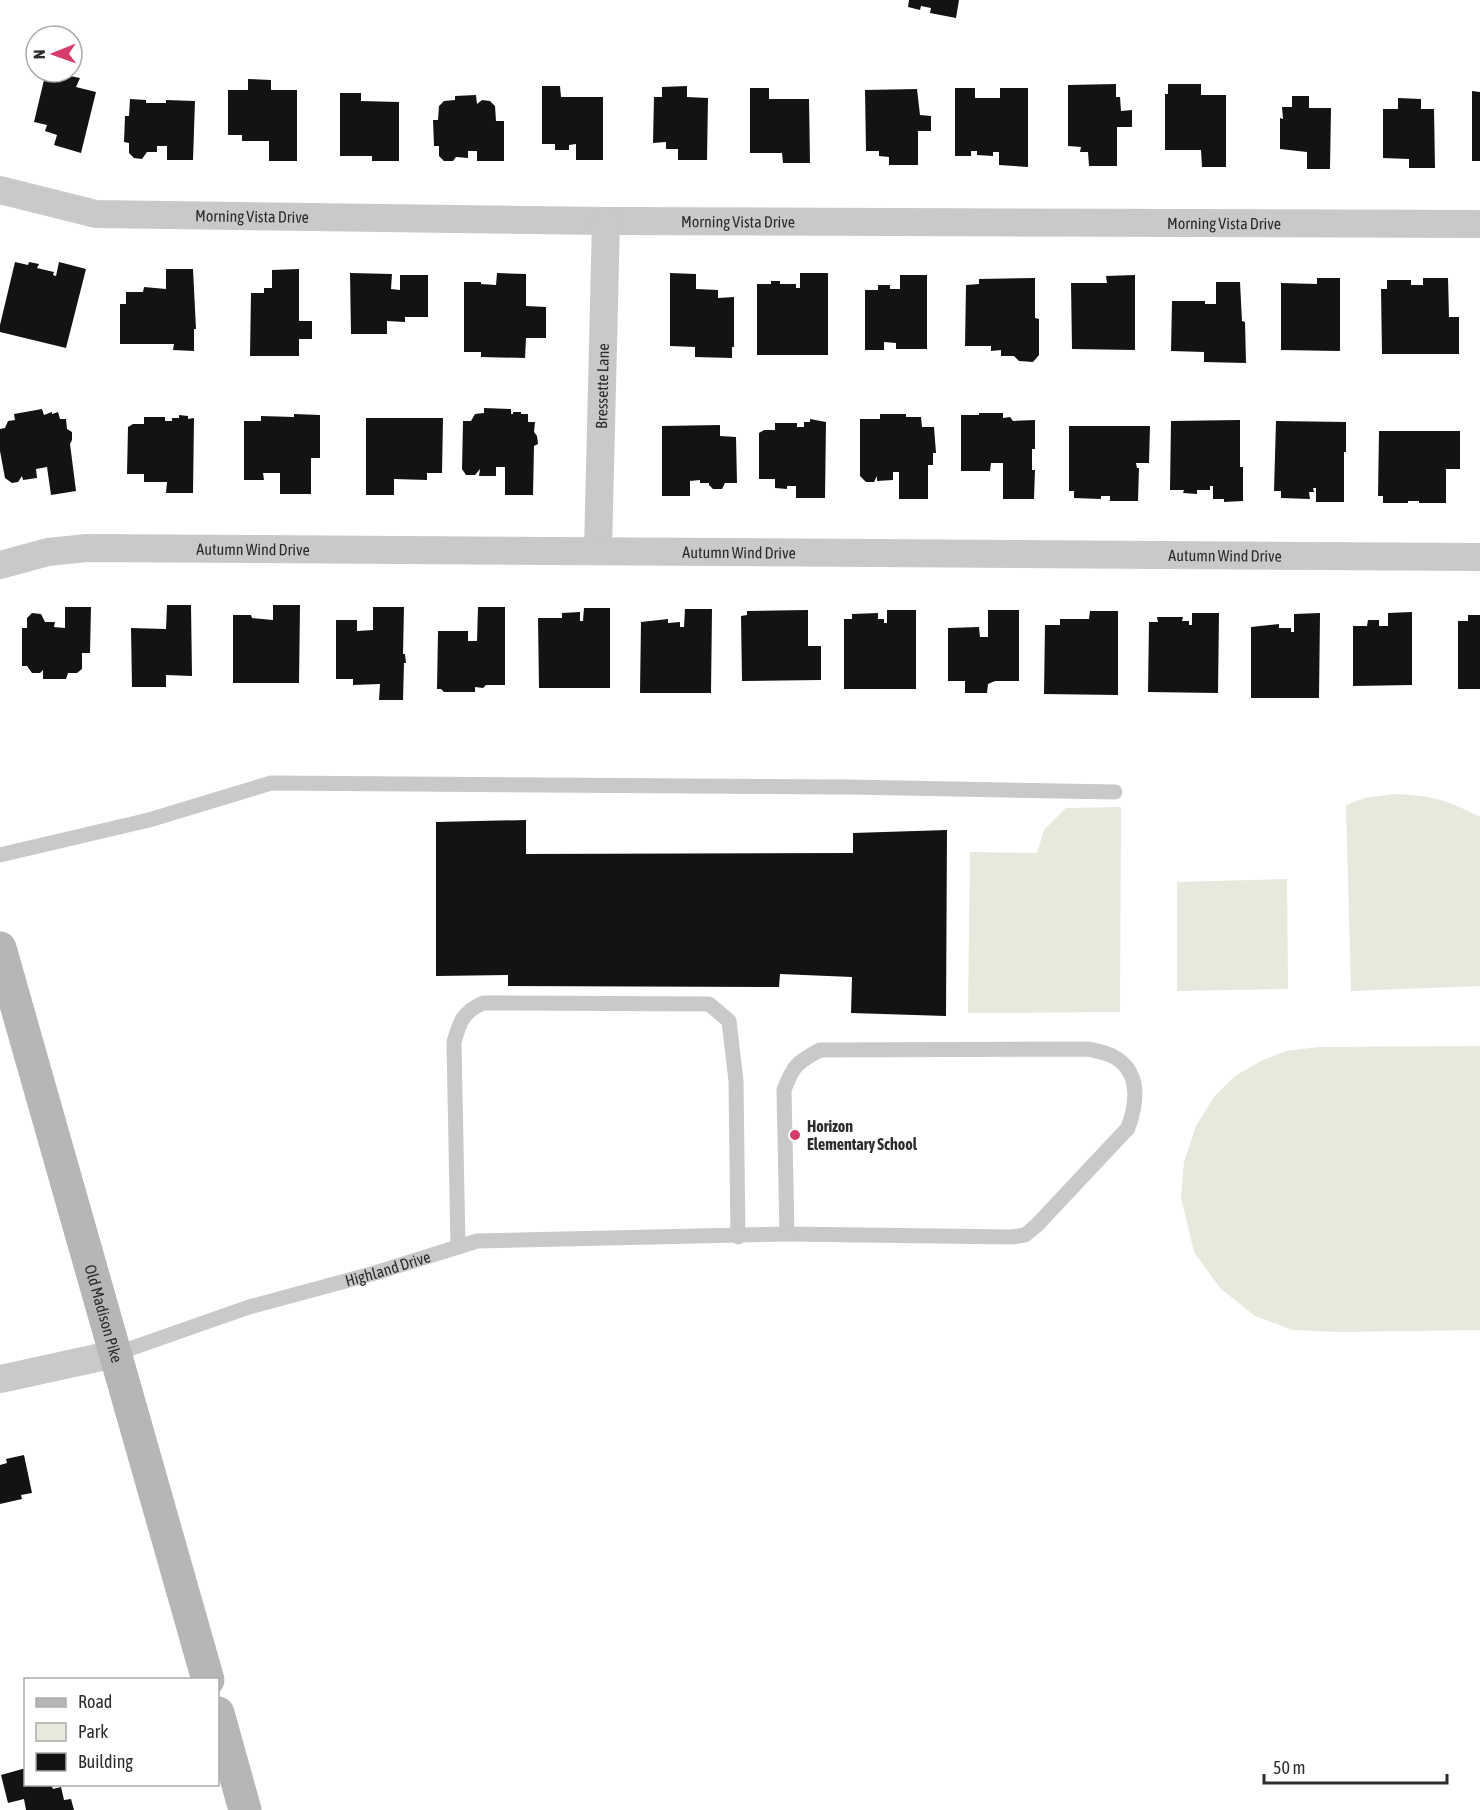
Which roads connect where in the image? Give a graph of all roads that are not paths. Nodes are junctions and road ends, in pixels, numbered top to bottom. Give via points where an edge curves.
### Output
1 (0, 190) edge
2 (606, 220) junction
3 (1480, 224) edge
4 (598, 551) junction
5 (1480, 557) edge
6 (0, 565) edge
7 (1115, 792) dead end
8 (0, 855) edge
9 (0, 948) edge
10 (787, 1234) junction
11 (738, 1237) junction
12 (458, 1247) junction
13 (115, 1353) junction
14 (0, 1379) edge
15 (207, 1678) edge
16 (219, 1717) edge
17 (245, 1810) edge

1 - 2 street, Morning Vista Drive via 96,214
2 - 3 street, Morning Vista Drive
2 - 4 street, Bressette Lane
4 - 5 street, Autumn Wind Drive
4 - 6 street, Autumn Wind Drive via 87,548 48,552
7 - 8 lane via 837,786 271,783 148,820
9 - 13 main road, Old Madison Pike
10 - 10 lane, Highland Drive via 784,1090 791,1069 819,1050 1089,1048 1115,1057 1130,1070 1136,1088 1128,1128 1025,1235
10 - 11 lane, Highland Drive
11 - 12 lane, Highland Drive via 477,1241
11 - 12 lane via 736,1081 729,1021 709,1004 483,1004 470,1009 454,1042
12 - 13 lane, Highland Drive via 249,1307
13 - 14 street, Highland Drive
13 - 15 main road, Old Madison Pike
16 - 17 main road

